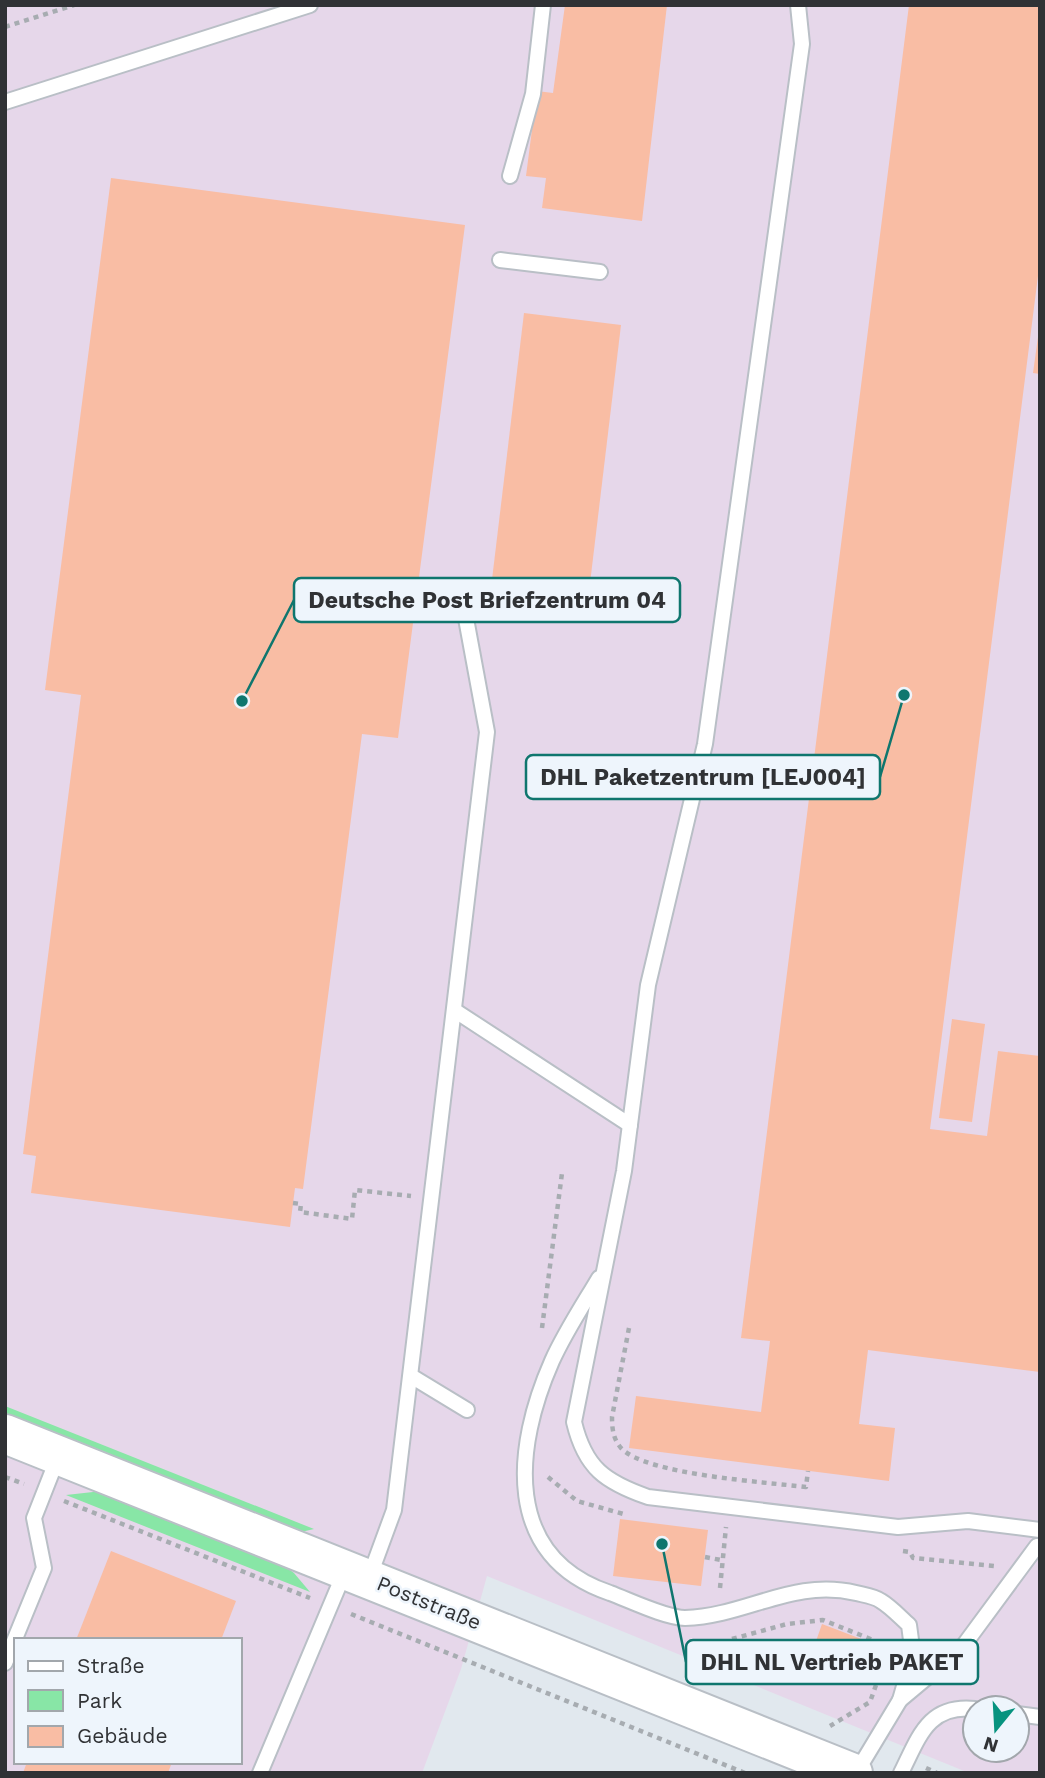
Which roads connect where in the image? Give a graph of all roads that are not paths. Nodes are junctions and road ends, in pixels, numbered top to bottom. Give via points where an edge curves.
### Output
1 (310, 5) edge
2 (543, 5) edge
3 (798, 5) edge
4 (5, 102) edge
5 (510, 176) dead end
6 (500, 260) dead end
7 (600, 272) dead end
8 (462, 597) dead end
9 (454, 1010) junction
10 (630, 1125) junction
11 (605, 1267) junction
12 (411, 1376) junction
13 (467, 1410) dead end
14 (5, 1434) edge
15 (59, 1456) junction
16 (1039, 1529) edge
17 (1039, 1549) edge
18 (357, 1574) junction
19 (15, 1638) edge
20 (14, 1641) edge
21 (5, 1663) edge
22 (900, 1699) junction
23 (961, 1707) edge
24 (260, 1773) edge
25 (854, 1773) edge
26 (901, 1773) edge

1 - 4 lane
2 - 5 lane via 533,94
3 - 10 lane via 802,44 705,744 648,985
6 - 7 lane
8 - 9 lane via 487,732
9 - 10 lane
9 - 12 lane
10 - 11 lane
11 - 16 lane via 574,1422 580,1448 596,1470 620,1487 648,1497 898,1527 968,1521
11 - 22 lane via 552,1360 533,1415 524,1470 527,1514 551,1555 589,1586 682,1618 726,1613 815,1588 831,1587 879,1599 909,1625 913,1655
12 - 13 lane
12 - 18 lane via 394,1510
14 - 15 street, Poststraße
15 - 18 street, Poststraße
15 - 19 lane via 34,1518 44,1568
16 - 17 lane
17 - 22 lane via 961,1648
18 - 24 lane via 330,1606
18 - 25 street, Poststraße
20 - 21 lane
22 - 25 lane
23 - 26 lane via 937,1714 923,1730

